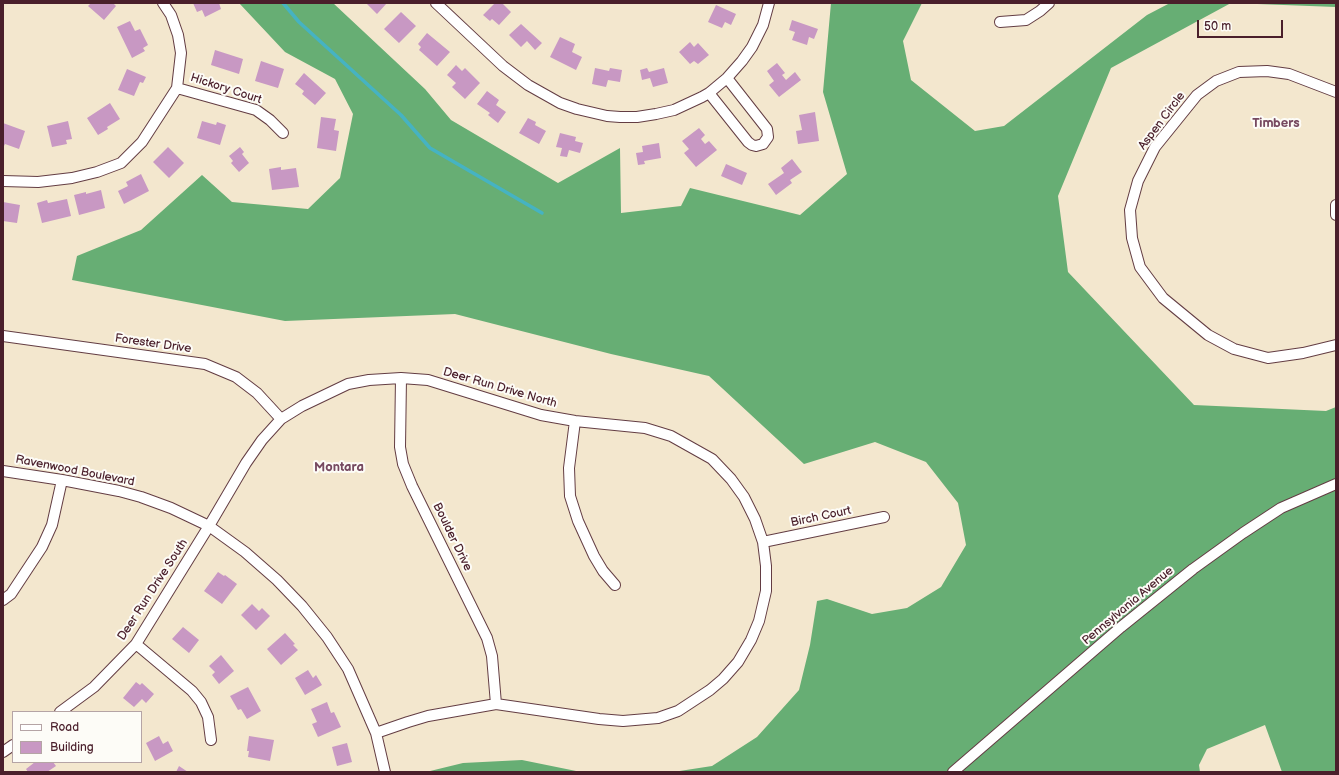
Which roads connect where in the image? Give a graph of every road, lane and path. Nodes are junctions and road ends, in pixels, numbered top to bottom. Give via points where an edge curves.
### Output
1 (163, 3) edge
2 (436, 3) edge
3 (769, 3) edge
4 (1050, 3) edge
5 (1000, 22) dead end
6 (727, 78) junction
7 (177, 88) junction
8 (1336, 92) edge
9 (709, 93) junction
10 (283, 134) dead end
11 (3, 181) edge
12 (1336, 205) edge
13 (1336, 215) edge
14 (3, 336) edge
15 (1336, 345) edge
16 (401, 378) junction
17 (281, 419) junction
18 (575, 421) junction
19 (3, 471) edge
20 (62, 480) junction
21 (1336, 484) edge
22 (884, 517) dead end
23 (209, 526) junction
24 (763, 542) junction
25 (615, 585) dead end
26 (3, 600) edge
27 (136, 644) junction
28 (496, 704) junction
29 (61, 711) edge
30 (376, 733) junction
31 (210, 740) dead end
32 (12, 746) edge
33 (3, 752) edge
34 (385, 772) edge
35 (953, 772) edge

1 - 7 street via 171,15 181,53
2 - 9 street via 515,75 560,103 577,109 606,116 637,117 674,110
3 - 6 street via 763,25 752,47
4 - 5 street via 1026,20
6 - 9 street
6 - 9 street via 767,129 768,137 763,144 756,146 748,142
7 - 10 street, Hickory Court via 256,110
7 - 11 street via 142,142 121,162 97,172 72,178 38,182
8 - 15 street, Aspen Circle via 1289,74 1267,71 1239,72 1216,81 1197,95 1155,148 1138,181 1130,210 1132,238 1140,267 1163,298 1208,335 1234,349 1268,358
12 - 13 street
14 - 17 street, Forester Drive via 205,364 236,377 257,393
16 - 17 street, Deer Run Drive North via 348,384
16 - 18 street, Deer Run Drive North via 428,380 542,415
16 - 28 street, Boulder Drive via 400,447 403,464 487,638 492,656
17 - 23 street, Deer Run Drive North via 246,463
18 - 24 street, Deer Run Drive North via 645,428 671,436 712,459 731,479 744,498
18 - 25 street via 569,468 570,496 594,556
19 - 20 street, Ravenwood Boulevard
20 - 23 street, Ravenwood Boulevard via 141,497
20 - 26 street via 52,525 42,547 11,594
21 - 35 street, Pennsylvania Avenue via 1282,508 1193,569 1121,627
22 - 24 street, Birch Court
23 - 27 street, Deer Run Drive South
23 - 30 street, Ravenwood Boulevard via 266,570 308,612 328,637 348,669
24 - 28 street, Deer Run Drive North via 766,591 760,621 751,640 724,679 678,710 658,718 623,721
27 - 29 street, Deer Run Drive South via 94,687
27 - 31 street via 192,691 201,702 208,718
28 - 30 street, Deer Run Drive North via 428,716
30 - 34 street, Ravenwood Boulevard
32 - 33 street

